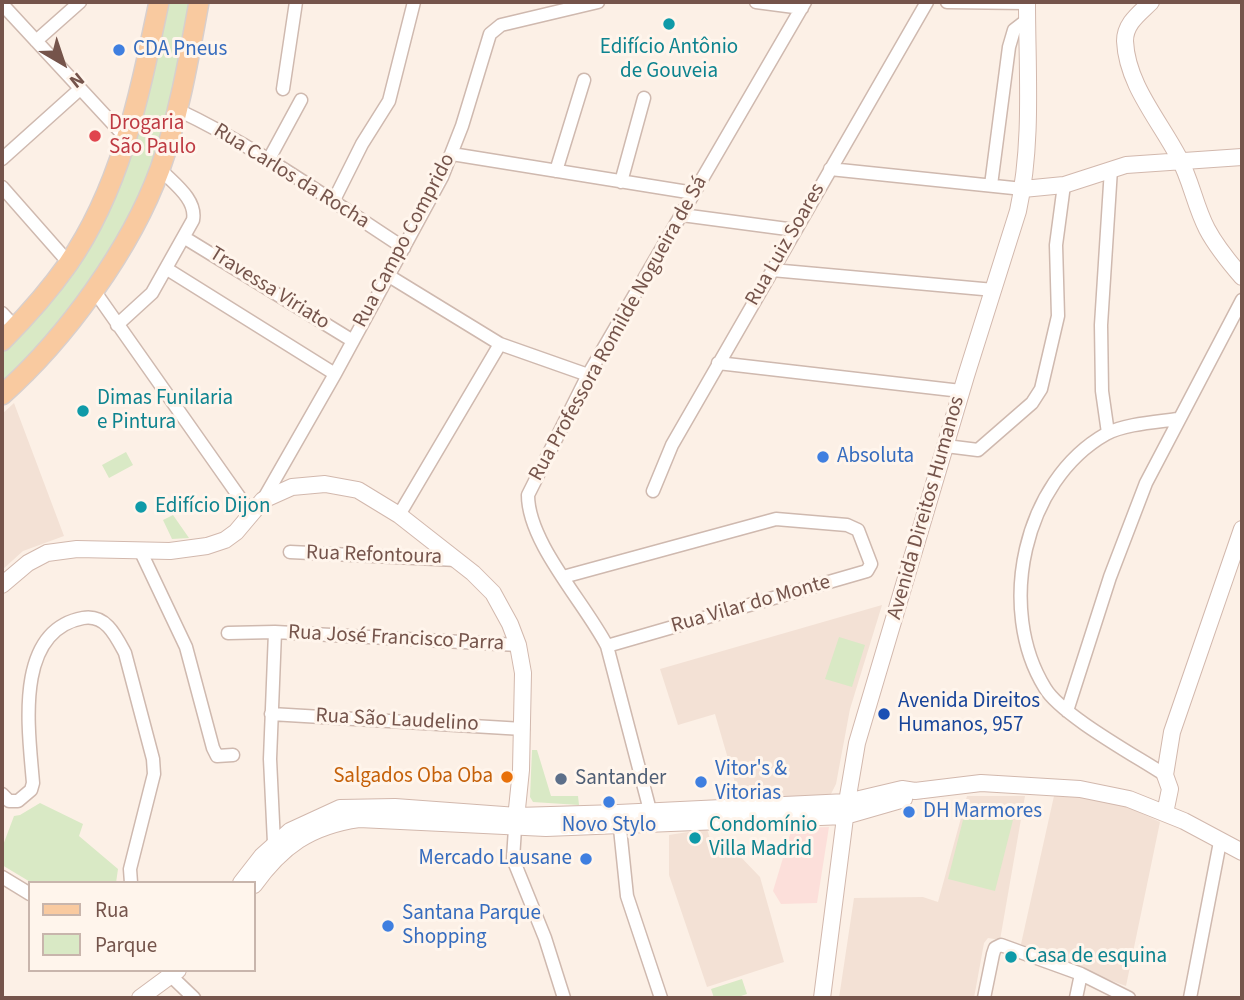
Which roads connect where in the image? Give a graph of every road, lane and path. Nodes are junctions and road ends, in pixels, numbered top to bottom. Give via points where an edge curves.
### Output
1 (80, 2) edge
2 (159, 2) edge
3 (199, 2) edge
4 (296, 2) edge
5 (415, 2) edge
6 (598, 2) edge
7 (756, 2) edge
8 (927, 2) edge
9 (947, 2) edge
10 (1151, 2) edge
11 (2, 4) edge
12 (803, 5) edge
13 (1027, 8) edge
14 (36, 41) junction
15 (584, 80) dead end
16 (79, 89) junction
17 (283, 89) dead end
18 (644, 98) dead end
19 (301, 100) dead end
20 (176, 109) junction
21 (127, 139) junction
22 (452, 154) junction
23 (1242, 157) edge
24 (2, 159) edge
25 (270, 159) junction
26 (1180, 159) junction
27 (160, 169) junction
28 (830, 169) junction
29 (1111, 169) junction
30 (556, 172) junction
31 (621, 182) junction
32 (991, 185) junction
33 (1064, 185) junction
34 (2, 187) edge
35 (1023, 189) junction
36 (694, 193) junction
37 (333, 202) junction
38 (682, 215) junction
39 (795, 230) junction
40 (185, 238) junction
41 (404, 248) junction
42 (69, 263) junction
43 (167, 269) junction
44 (772, 270) junction
45 (389, 276) junction
46 (1242, 276) edge
47 (93, 289) junction
48 (993, 290) junction
49 (1242, 300) edge
50 (117, 325) junction
51 (6, 327) edge
52 (352, 341) junction
53 (500, 344) junction
54 (718, 363) junction
55 (335, 374) junction
56 (589, 375) junction
57 (961, 391) junction
58 (2, 395) edge
59 (1178, 419) junction
60 (1108, 433) junction
61 (946, 446) junction
62 (653, 491) dead end
63 (263, 500) junction
64 (399, 514) junction
65 (252, 515) junction
66 (1242, 529) edge
67 (140, 550) junction
68 (290, 552) dead end
69 (457, 559) junction
70 (563, 578) junction
71 (2, 585) edge
72 (275, 632) junction
73 (229, 633) dead end
74 (518, 645) junction
75 (607, 646) junction
76 (1067, 711) junction
77 (271, 714) junction
78 (523, 729) junction
79 (233, 755) dead end
80 (1165, 775) junction
81 (2, 794) edge
82 (846, 809) junction
83 (1165, 813) junction
84 (652, 817) junction
85 (619, 819) junction
86 (516, 822) junction
87 (1220, 842) junction
88 (274, 843) junction
89 (1242, 852) edge
90 (2, 877) edge
91 (131, 881) edge
92 (244, 881) edge
93 (256, 883) edge
94 (28, 893) edge
95 (175, 973) edge
96 (1081, 974) junction
97 (140, 998) edge
98 (194, 998) edge
99 (564, 998) edge
100 (661, 998) edge
101 (822, 998) edge
102 (984, 998) edge
103 (1076, 998) edge
104 (1129, 998) edge
105 (1190, 998) edge

1 - 14 street
2 - 21 main road
3 - 20 main road
4 - 17 street
5 - 37 street via 389,101
6 - 22 street, Rua Campo Comprido via 501,25 490,34
7 - 12 street
8 - 28 street, Rua Luiz Soares
9 - 13 street
10 - 26 main road via 1128,27 1126,48 1140,92
11 - 14 street
12 - 36 street, Rua Professora Romilde Nogueira de Sá
13 - 32 street via 1009,47
13 - 35 main road, Avenida Direitos Humanos via 1029,107
14 - 16 street
15 - 30 street
16 - 21 street
16 - 24 street
18 - 31 street
19 - 25 street
20 - 25 street, Rua Carlos da Rocha
20 - 27 main road
21 - 42 main road via 104,200
22 - 30 street
22 - 41 street, Rua Campo Comprido
23 - 26 main road
25 - 37 street, Rua Carlos da Rocha
26 - 29 main road
26 - 46 main road via 1206,228
27 - 40 street via 194,208
27 - 47 main road
28 - 32 street
28 - 39 street, Rua Luiz Soares
29 - 33 main road
29 - 60 street via 1101,325
30 - 31 street
31 - 36 street
32 - 35 street
33 - 35 main road
33 - 61 street via 1056,245 1058,316 1041,389 1032,403 978,450
34 - 42 street
35 - 48 main road, Avenida Direitos Humanos
36 - 38 street, Rua Professora Romilde Nogueira de Sá
37 - 41 street, Rua Carlos da Rocha
38 - 39 street
38 - 56 street, Rua Professora Romilde Nogueira de Sá
39 - 44 street, Rua Luiz Soares
40 - 43 street
40 - 52 street, Travessa Viriato
41 - 45 street, Rua Campo Comprido
42 - 51 main road
43 - 50 street via 145,300
43 - 55 street
44 - 48 street
44 - 54 street, Rua Luiz Soares
45 - 52 street, Rua Campo Comprido
45 - 53 street
47 - 50 street
47 - 58 main road via 48,349
48 - 57 main road, Avenida Direitos Humanos
49 - 59 street
50 - 65 street
52 - 55 street, Rua Campo Comprido
53 - 56 street
53 - 64 street
54 - 57 street
54 - 62 street, Rua Luiz Soares via 672,445
55 - 63 street, Rua Campo Comprido
56 - 70 street, Rua Professora Romilde Nogueira de Sá via 528,495 542,542
57 - 61 main road, Avenida Direitos Humanos
59 - 60 street
59 - 76 street via 1129,525
60 - 76 street via 1085,449 1048,492 1035,516 1023,565 1027,646 1046,691
61 - 82 main road, Avenida Direitos Humanos via 857,743
63 - 64 main road via 292,487 326,484 358,490
63 - 65 main road
64 - 69 main road
65 - 67 main road via 225,540 170,551
66 - 80 main road via 1172,732
67 - 71 main road via 47,553
67 - 79 street via 186,647 213,748 217,756
68 - 69 street, Rua Refontoura
69 - 74 main road via 493,593
70 - 75 street, Rua Professora Romilde Nogueira de Sá
70 - 75 street, Rua Vilar do Monte via 776,519 858,530 871,564 867,571
72 - 73 street
72 - 74 street, Rua José Francisco Parra
72 - 77 street, Rua José Francisco Parra
74 - 78 main road
75 - 84 street, Rua Professora Romilde Nogueira de Sá
76 - 80 street
77 - 78 street, Rua São Laudelino
77 - 88 street, Rua José Francisco Parra
78 - 86 main road
80 - 83 main road via 1170,789
81 - 91 street via 9,801 18,801 33,783 27,702 45,641 74,620 102,621 125,653 153,759 154,774
82 - 83 main road via 902,789 981,783 1080,789 1129,799
82 - 84 main road
82 - 101 main road, Avenida Direitos Humanos
83 - 87 main road
84 - 85 main road
85 - 86 main road
85 - 100 street via 627,896
86 - 88 main road via 395,807 340,808 299,825
86 - 93 main road via 341,822 300,838 281,852
86 - 99 street via 513,859
87 - 89 main road
87 - 105 street
88 - 92 main road
90 - 94 street
95 - 97 main road
95 - 98 street
96 - 102 street via 1001,945 991,959
96 - 103 street
96 - 104 street

